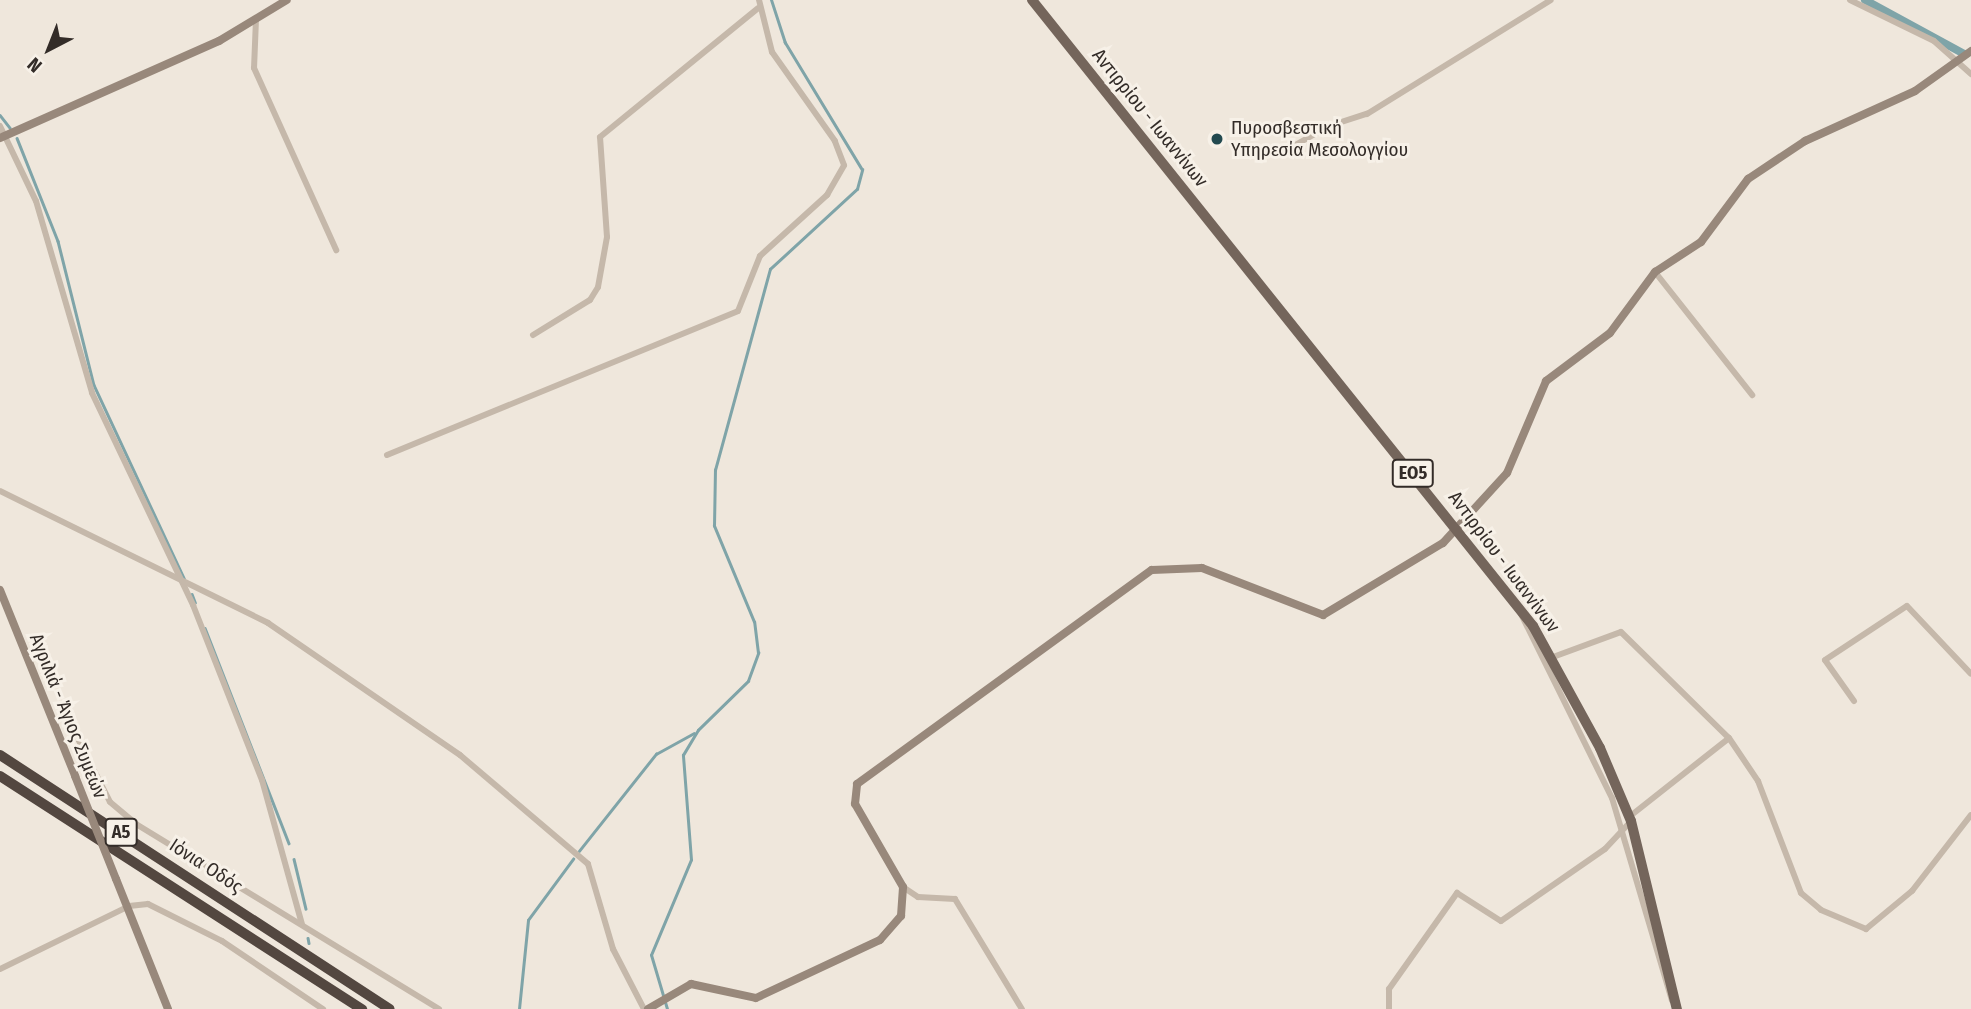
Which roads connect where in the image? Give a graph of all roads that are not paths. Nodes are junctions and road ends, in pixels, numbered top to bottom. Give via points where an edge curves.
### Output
1 (288, 0) edge
2 (759, 0) edge
3 (1032, 0) edge
4 (1551, 0) edge
5 (1850, 0) edge
6 (758, 8) junction
7 (256, 19) junction
8 (1971, 51) edge
9 (1959, 60) junction
10 (1971, 74) edge
11 (0, 126) edge
12 (3, 137) edge
13 (1283, 152) dead end
14 (336, 250) dead end
15 (1655, 272) junction
16 (533, 335) dead end
17 (1752, 395) dead end
18 (387, 455) dead end
19 (0, 491) edge
20 (1458, 529) junction
21 (180, 578) junction
22 (0, 590) edge
23 (1519, 606) junction
24 (1553, 657) junction
25 (1971, 674) edge
26 (1854, 701) dead end
27 (75, 733) dead end
28 (1729, 738) junction
29 (0, 755) edge
30 (0, 775) edge
31 (1971, 815) edge
32 (1630, 819) junction
33 (1622, 831) junction
34 (903, 887) junction
35 (129, 906) junction
36 (302, 924) junction
37 (0, 969) edge
38 (311, 1000) junction
39 (168, 1009) edge
40 (310, 1009) edge
41 (323, 1009) edge
42 (362, 1009) edge
43 (390, 1009) edge
44 (439, 1009) edge
45 (646, 1009) edge
46 (1022, 1009) edge
47 (1389, 1009) edge
48 (1678, 1009) edge

1 - 7 street
2 - 6 street
3 - 20 main road, Αντιρρίου - Ιωαννίνων / ΕΟ5
4 - 13 street via 1367,114 1329,126
5 - 9 street
6 - 16 street via 600,136 607,237 598,286 590,300
6 - 18 street via 772,52 835,141 844,165 827,195 760,256 738,311
7 - 12 street via 219,41
7 - 14 street via 254,68
8 - 9 street
9 - 10 street
9 - 15 street via 1908,95 1805,141 1757,171 1702,242
11 - 12 street
12 - 21 street via 36,201 92,393
15 - 17 street
15 - 20 street via 1610,333 1541,388 1507,473
19 - 21 street
20 - 23 main road, Αντιρρίου - Ιωαννίνων / ΕΟ5
20 - 34 street via 1323,615 1202,568 1152,570 857,784 855,804
21 - 36 street via 274,813
21 - 45 street via 307,647 460,755 576,850 592,871 626,984
22 - 35 street, Αγριλιά - Άγιος Συμεών, bridge
23 - 24 main road, Αντιρρίου - Ιωαννίνων / ΕΟ5
23 - 33 street via 1528,638 1601,773
24 - 28 street via 1621,632
24 - 32 main road, Αντιρρίου - Ιωαννίνων / ΕΟ5
25 - 26 street via 1907,606 1826,657
27 - 36 street via 118,810
28 - 31 street via 1758,781 1801,893 1864,929 1912,891
28 - 32 street
29 - 43 highway, Ιόνια Οδός / Α5
30 - 42 highway, Ιόνια Οδός / Α5
32 - 33 street
32 - 48 main road, Αντιρρίου - Ιωαννίνων / ΕΟ5
33 - 47 street via 1501,921 1457,893 1391,985
33 - 48 street via 1665,987
34 - 45 street via 902,914 893,927 830,968 750,1000 691,984
34 - 46 street via 920,898 955,899
35 - 37 street
35 - 38 street via 162,907 184,918
35 - 39 street, Αγριλιά - Άγιος Συμεών
36 - 44 street
38 - 40 street
38 - 41 street

